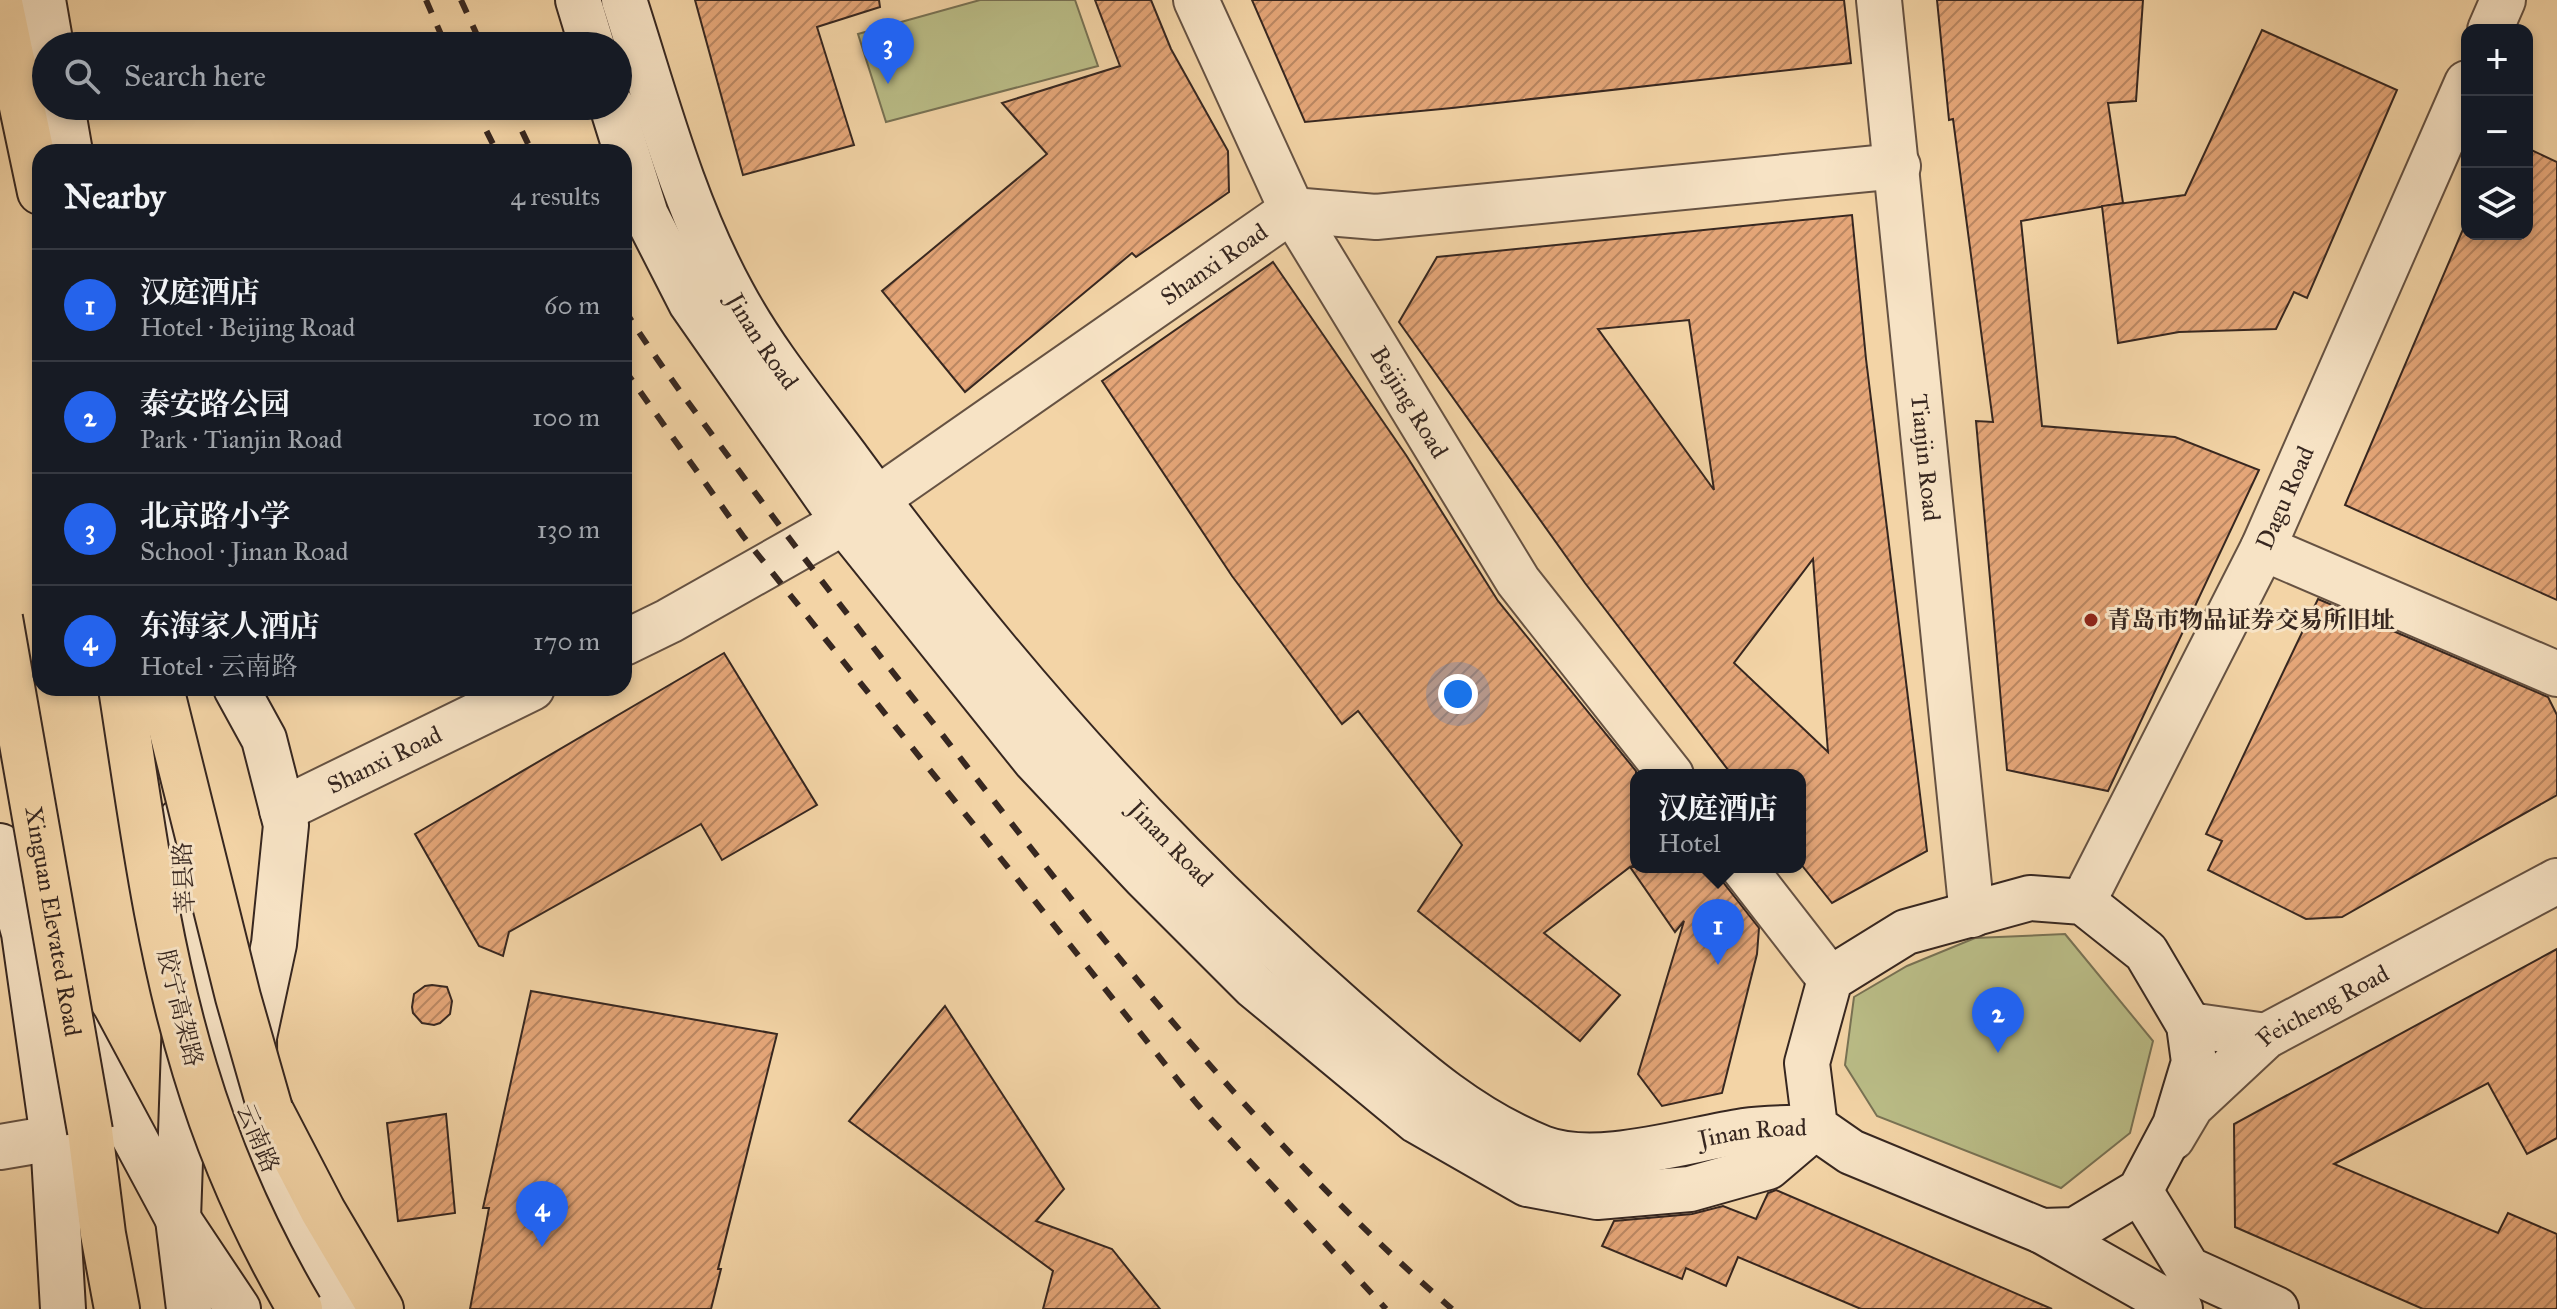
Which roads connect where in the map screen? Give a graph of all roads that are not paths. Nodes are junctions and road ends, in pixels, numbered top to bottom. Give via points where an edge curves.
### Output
1 (25, 0) edge
2 (43, 0) edge
3 (578, 0) edge
4 (624, 0) edge
5 (1196, 0) edge
6 (1879, 0) edge
7 (2503, 0) edge
8 (0, 3) edge
9 (2493, 24) edge
10 (49, 32) edge
11 (588, 32) edge
12 (32, 56) edge
13 (2461, 96) edge
14 (40, 120) edge
15 (64, 120) edge
16 (616, 120) edge
17 (43, 144) edge
18 (69, 144) edge
19 (624, 144) edge
20 (32, 154) edge
21 (1898, 166) junction
22 (632, 170) edge
23 (1292, 210) junction
24 (860, 510) junction
25 (2263, 548) junction
26 (0, 618) edge
27 (632, 639) edge
28 (2557, 674) edge
29 (122, 696) edge
30 (161, 696) edge
31 (162, 696) edge
32 (240, 696) edge
33 (516, 696) edge
34 (0, 726) edge
35 (1666, 769) edge
36 (282, 810) junction
37 (0, 846) edge
38 (1748, 873) edge
39 (2557, 881) edge
40 (2083, 902) junction
41 (1972, 915) junction
42 (24, 933) junction
43 (187, 960) junction
44 (1830, 979) junction
45 (2189, 1025) junction
46 (2266, 1036) junction
47 (1815, 1127) junction
48 (71, 1134) junction
49 (255, 1134) junction
50 (0, 1147) edge
51 (2140, 1191) junction
52 (178, 1219) junction
53 (2042, 1231) junction
54 (63, 1309) edge
55 (117, 1309) edge
56 (189, 1309) edge
57 (238, 1309) edge
58 (300, 1309) edge
59 (343, 1309) edge
60 (381, 1309) edge
61 (2180, 1309) edge
62 (2276, 1309) edge

1 - 12 highway
2 - 10 street
3 - 11 street
4 - 24 street, Jinan Road via 691,205 732,294
5 - 23 street, Beijing Road
6 - 21 street, Tianjin Road
7 - 9 street
8 - 20 highway
13 - 25 street, Dagu Road
14 - 17 highway
15 - 18 street
16 - 19 street, Jinan Road
21 - 23 street, Shanxi Road via 1376,217
21 - 41 street, Tianjin Road
22 - 24 street, Jinan Road via 646,215 691,303
23 - 24 street, Shanxi Road
23 - 35 street, Beijing Road via 1518,581
24 - 27 street, Shanxi Road
24 - 47 street, Jinan Road via 1166,841 1283,955 1437,1088 1545,1149 1592,1158 1749,1131
25 - 28 street
25 - 40 street, Dagu Road
26 - 48 highway, Xinguan Elevated Road, bridge
29 - 58 highway, 胶宁高架路, bridge via 149,865 194,1069 251,1216
30 - 43 street, 莘县路 via 185,857
31 - 60 highway, bridge via 270,1109
32 - 36 street via 264,739
33 - 36 street, Shanxi Road
34 - 48 highway, bridge
36 - 49 street via 286,825 274,944 254,1037
37 - 42 street
38 - 44 street
39 - 46 street, Feicheng Road
40 - 41 street via 2030,898
40 - 45 street via 2146,952
41 - 44 street via 1906,932
42 - 48 street
42 - 52 street
43 - 49 street, 云南路
43 - 52 street, 莘县路
44 - 47 street via 1807,1063
45 - 46 street
45 - 51 street via 2194,1062 2175,1125
46 - 51 street, Feicheng Road via 2191,1106
47 - 53 street via 1851,1152
48 - 50 street
48 - 54 street
48 - 55 highway via 103,1234
49 - 59 street, 云南路 via 314,1261
51 - 53 street via 2075,1230
51 - 62 street via 2188,1269
52 - 56 street, 莘县路
52 - 57 street
53 - 61 street

